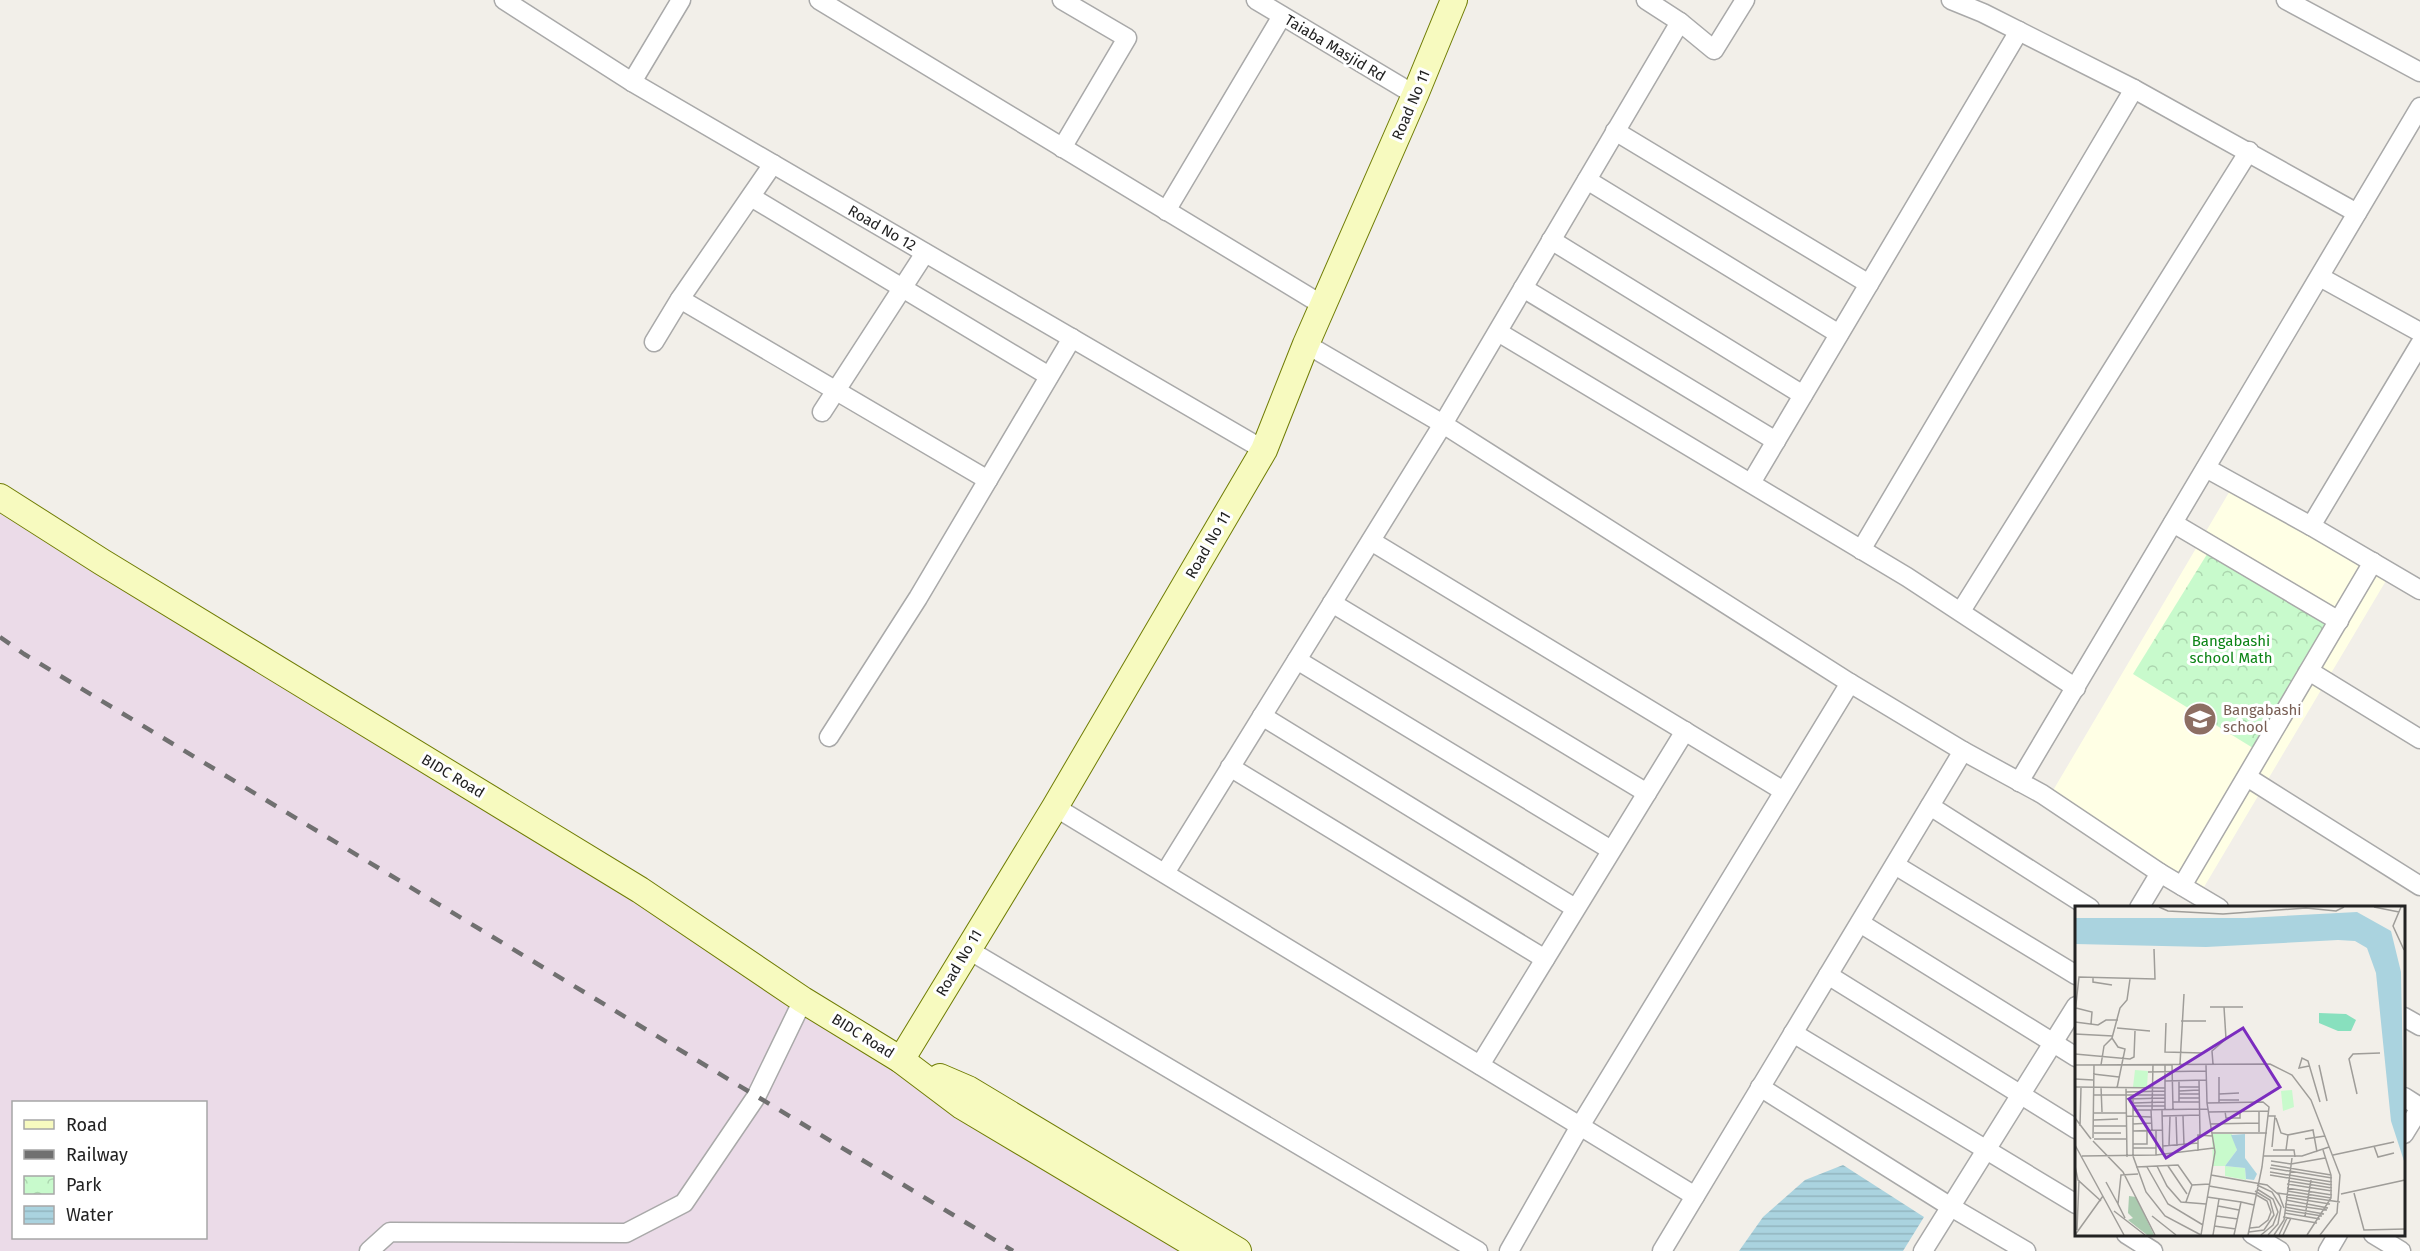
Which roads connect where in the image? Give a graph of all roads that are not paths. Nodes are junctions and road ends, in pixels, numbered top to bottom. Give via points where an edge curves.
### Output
1 (504, 0) edge
2 (681, 0) edge
3 (819, 0) edge
4 (854, 0) edge
5 (1062, 0) edge
6 (1256, 0) edge
7 (1454, 0) edge
8 (1646, 0) edge
9 (1745, 0) edge
10 (1950, 0) edge
11 (2286, 0) edge
12 (845, 16) junction
13 (1282, 16) junction
14 (1680, 22) junction
15 (2019, 30) junction
16 (2420, 72) edge
17 (632, 82) junction
18 (2134, 89) junction
19 (1415, 95) junction
20 (2420, 108) edge
21 (1615, 131) junction
22 (1062, 148) junction
23 (2249, 151) junction
24 (773, 164) junction
25 (1587, 180) junction
26 (751, 197) junction
27 (1166, 211) junction
28 (2357, 213) junction
29 (1551, 240) junction
30 (925, 253) junction
31 (2320, 277) junction
32 (1869, 284) junction
33 (902, 288) junction
34 (1523, 288) junction
35 (680, 299) junction
36 (1324, 306) junction
37 (1498, 332) junction
38 (2420, 332) edge
39 (1839, 334) junction
40 (1072, 338) junction
41 (654, 342) dead end
42 (1306, 344) junction
43 (2420, 344) edge
44 (1049, 376) junction
45 (835, 392) junction
46 (1803, 395) junction
47 (822, 412) dead end
48 (1443, 424) junction
49 (1776, 441) junction
50 (1264, 450) junction
51 (2206, 468) junction
52 (988, 480) junction
53 (1751, 483) junction
54 (0, 497) edge
55 (2173, 523) junction
56 (2311, 526) junction
57 (1371, 541) junction
58 (1861, 549) junction
59 (2373, 562) junction
60 (2420, 590) edge
61 (1332, 603) junction
62 (1961, 611) junction
63 (2339, 621) junction
64 (1297, 660) junction
65 (2309, 671) junction
66 (1850, 683) junction
67 (2076, 688) junction
68 (1262, 716) junction
69 (1685, 731) junction
70 (829, 737) dead end
71 (2420, 739) edge
72 (1963, 751) junction
73 (1230, 767) junction
74 (2247, 777) junction
75 (2019, 782) junction
76 (1777, 787) dead end
77 (1647, 793) junction
78 (1930, 806) junction
79 (1055, 807) junction
80 (1611, 850) junction
81 (1894, 865) junction
82 (1165, 873) junction
83 (2160, 873) junction
84 (2182, 886) junction
85 (2420, 886) edge
86 (2087, 906) edge
87 (2140, 906) edge
88 (2216, 906) edge
89 (1575, 908) junction
90 (1860, 923) junction
91 (967, 949) junction
92 (1545, 959) junction
93 (2075, 974) edge
94 (1828, 975) junction
95 (803, 999) junction
96 (2075, 1008) edge
97 (2405, 1018) edge
98 (2420, 1026) edge
99 (1793, 1033) junction
100 (2053, 1043) junction
101 (2075, 1057) edge
102 (901, 1060) junction
103 (1480, 1065) junction
104 (1760, 1087) junction
105 (2020, 1096) junction
106 (2405, 1098) edge
107 (2420, 1108) edge
108 (1580, 1126) junction
109 (2075, 1129) edge
110 (2405, 1131) edge
111 (1986, 1149) junction
112 (1695, 1196) junction
113 (2075, 1203) edge
114 (1951, 1207) junction
115 (2129, 1236) edge
116 (2255, 1236) edge
117 (2337, 1236) edge
118 (2376, 1236) edge
119 (369, 1251) edge
120 (1205, 1251) edge
121 (1238, 1251) edge
122 (1478, 1251) edge
123 (1509, 1251) edge
124 (1662, 1251) edge
125 (1923, 1251) edge
126 (2026, 1251) edge
127 (2153, 1251) edge
128 (2280, 1251) edge
129 (2328, 1251) edge
130 (2401, 1251) edge

1 - 17 street, Road No 12
2 - 17 street
3 - 12 street
4 - 12 street
5 - 22 street via 1127,38
6 - 13 street, Taiaba Masjid Rd
7 - 19 main road, Road No 11
8 - 14 street
9 - 14 street via 1714,50
10 - 15 street
11 - 16 street
12 - 22 street
13 - 19 street, Taiaba Masjid Rd
13 - 27 street
14 - 21 street
15 - 18 street
15 - 32 street
17 - 24 street, Road No 12
18 - 23 street
18 - 58 street
19 - 36 main road, Road No 11
20 - 28 street
21 - 25 street
21 - 32 street
22 - 27 street
23 - 28 street
23 - 62 street
24 - 26 street
24 - 30 street, Road No 12
25 - 29 street
25 - 39 street
26 - 33 street
26 - 35 street
27 - 36 street
28 - 31 street
29 - 34 street
29 - 46 street
30 - 33 street
30 - 40 street, Road No 12
31 - 38 street
31 - 51 street
32 - 39 street
33 - 44 street
33 - 45 street
34 - 37 street
34 - 49 street
35 - 41 street
35 - 45 street
36 - 42 main road, Road No 11
37 - 48 street
37 - 53 street
39 - 46 street
40 - 44 street
40 - 50 street, Road No 12
42 - 48 street
42 - 50 main road, Road No 11
43 - 56 street
44 - 52 street
45 - 47 street
45 - 52 street
46 - 49 street
48 - 57 street
48 - 66 street
49 - 53 street
50 - 79 main road, Road No 11
51 - 55 street
51 - 56 street
52 - 70 street
53 - 58 street
54 - 95 main road, BIDC Road via 640,890
55 - 63 street
55 - 67 street
56 - 59 street
57 - 61 street
57 - 69 street
58 - 62 street
59 - 60 street
59 - 63 street
61 - 64 street
61 - 77 street
62 - 67 street
63 - 65 street
64 - 68 street
64 - 80 street
65 - 71 street
65 - 74 street
66 - 72 street
66 - 108 street
67 - 75 street
68 - 73 street
68 - 89 street
69 - 76 street
69 - 77 street
72 - 75 street
72 - 78 street
73 - 82 street
73 - 92 street
74 - 84 street
74 - 85 street
75 - 83 street
77 - 80 street
78 - 81 street
78 - 86 street
79 - 82 street
79 - 91 main road, Road No 11
80 - 89 street
81 - 90 street
81 - 93 street
82 - 103 street
83 - 84 street
83 - 87 street
84 - 88 street
89 - 92 street
90 - 94 street
90 - 100 street
91 - 102 main road, Road No 11
91 - 122 street
92 - 103 street
94 - 99 street
94 - 105 street
95 - 102 main road, BIDC Road
95 - 119 street via 756,1096 684,1203 626,1233 390,1232
96 - 100 street
97 - 98 street
99 - 104 street
99 - 111 street
100 - 101 street
100 - 105 street
102 - 120 main road, BIDC Road via 962,1106
102 - 121 main road, BIDC Road via 968,1089
103 - 108 street
104 - 112 street
104 - 114 street
105 - 109 street
105 - 111 street
106 - 107 street
107 - 110 street
108 - 112 street
108 - 123 street
111 - 113 street
111 - 114 street
112 - 124 street
114 - 125 street
114 - 126 street
115 - 127 street
116 - 128 street
117 - 129 street
118 - 130 street

